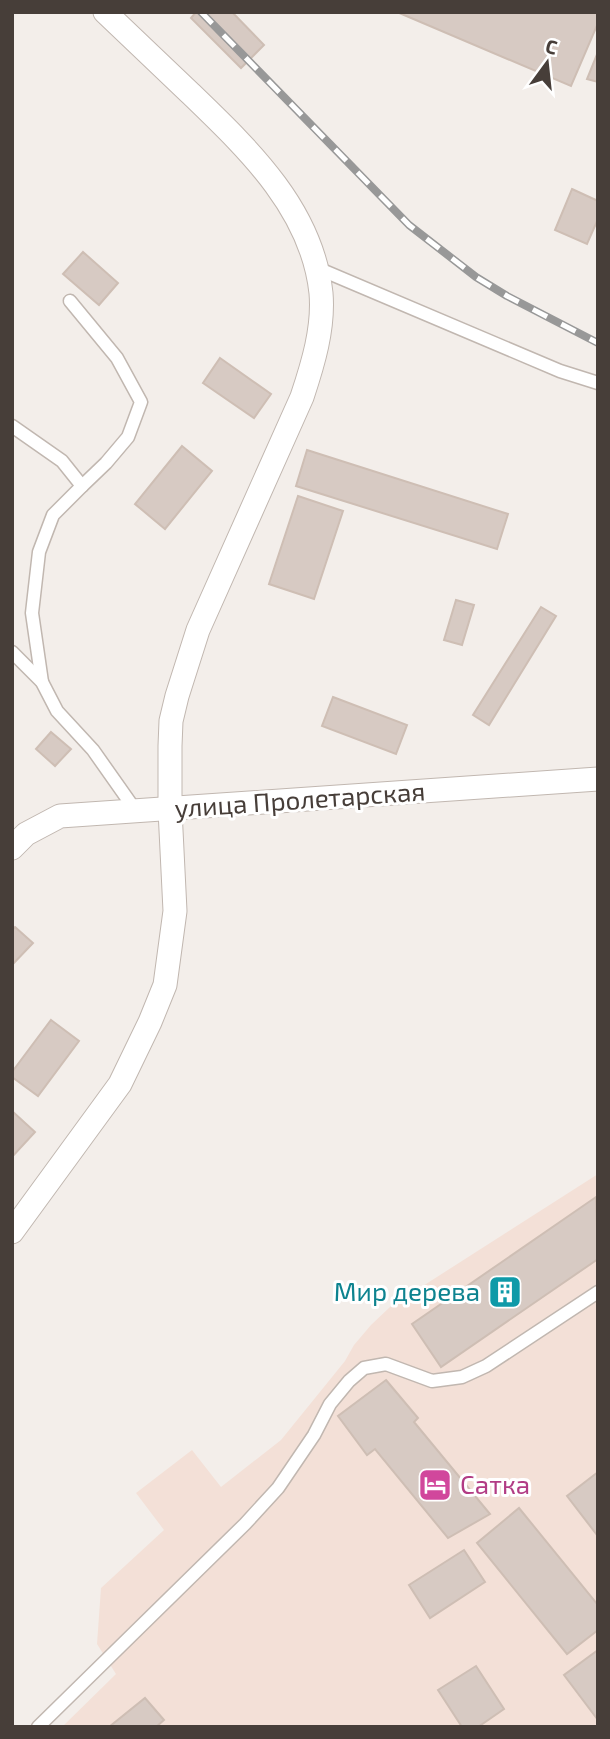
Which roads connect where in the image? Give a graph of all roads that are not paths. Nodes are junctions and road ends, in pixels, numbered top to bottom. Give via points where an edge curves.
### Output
1 (105, 12) edge
2 (317, 268) junction
3 (70, 301) dead end
4 (598, 383) edge
5 (12, 426) edge
6 (82, 486) junction
7 (12, 652) edge
8 (42, 682) junction
9 (598, 779) edge
10 (170, 810) junction
11 (136, 811) junction
12 (17, 837) edge
13 (12, 1232) edge
14 (598, 1292) edge
15 (38, 1727) edge

1 - 2 street via 219,121 272,180 298,218
2 - 4 lane
2 - 10 street via 319,330 302,397 198,630 177,695 171,721
3 - 6 lane via 117,358 141,402 128,437
5 - 6 lane via 62,461
6 - 8 lane via 53,515 39,552 32,612
7 - 8 lane
8 - 11 lane via 57,711 93,750
9 - 10 street, улица Пролетарская
10 - 11 street, улица Пролетарская
10 - 13 street via 175,911 165,985 120,1084
11 - 12 street, улица Пролетарская via 60,816
14 - 15 lane via 462,1377 432,1381 386,1364 364,1368 330,1404 270,1497

